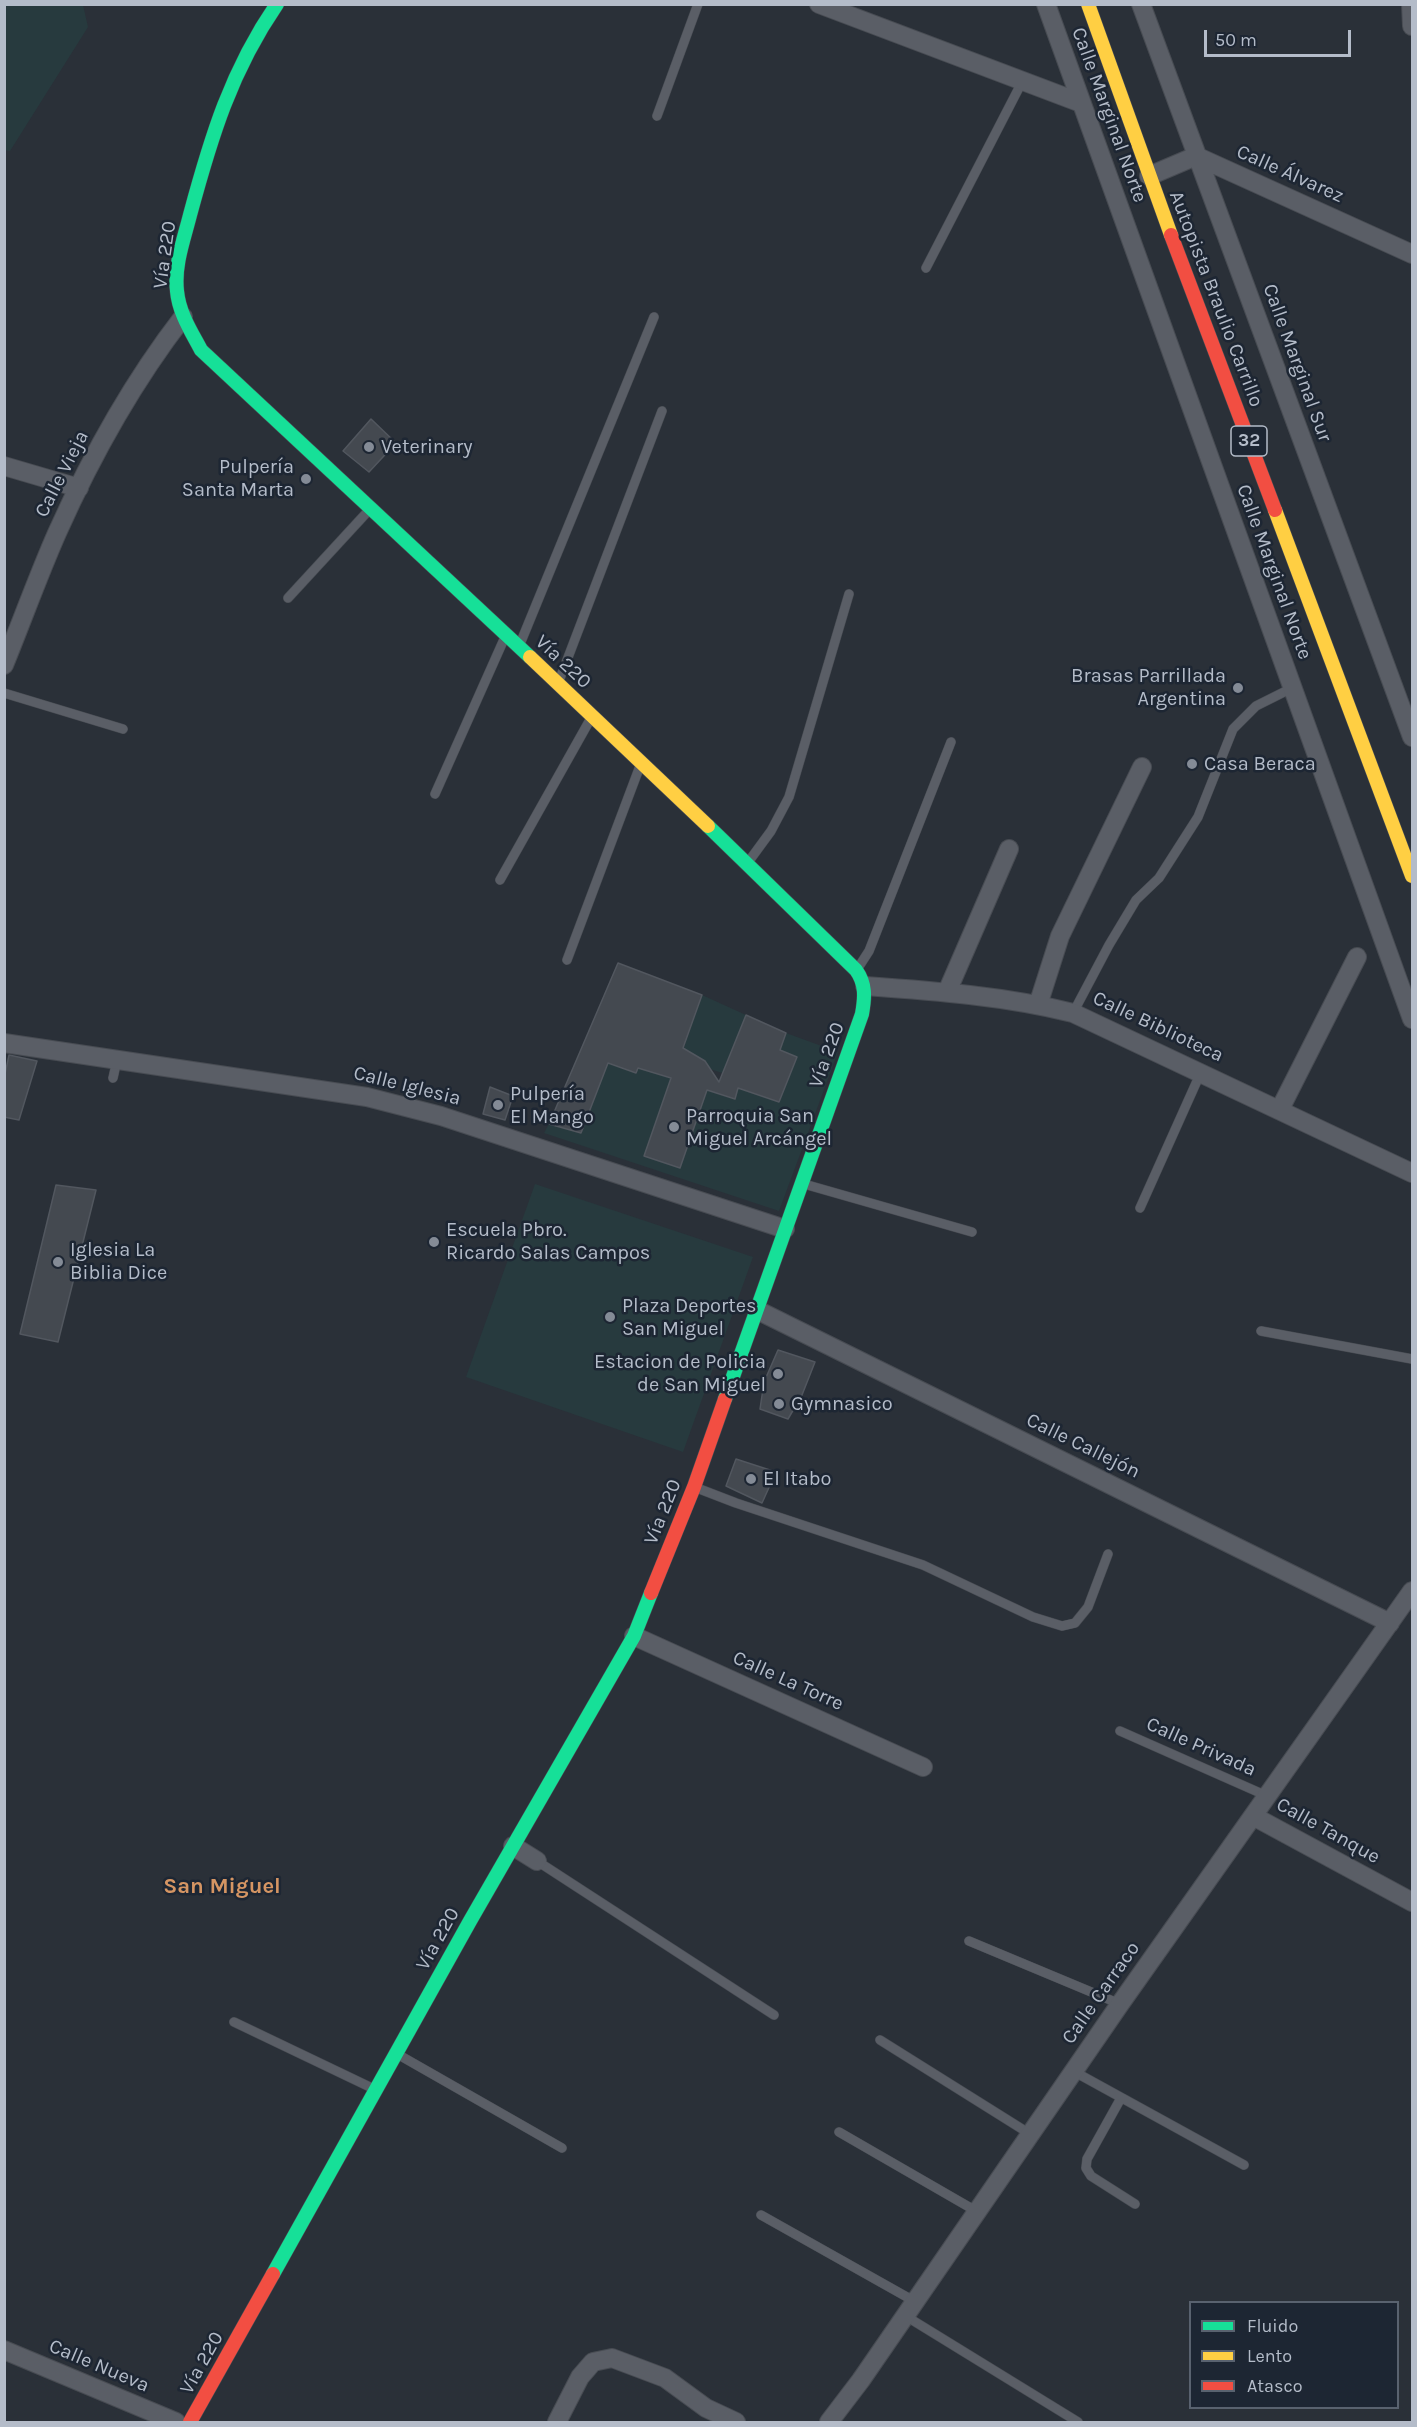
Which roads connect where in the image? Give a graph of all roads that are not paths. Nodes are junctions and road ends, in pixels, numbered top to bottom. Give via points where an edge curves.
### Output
1 (278, 4) edge
2 (698, 4) edge
3 (819, 4) edge
4 (1046, 4) edge
5 (1088, 4) edge
6 (1141, 4) edge
7 (1412, 4) edge
8 (1413, 26) edge
9 (1022, 82) junction
10 (1080, 104) junction
11 (657, 116) dead end
12 (1196, 156) junction
13 (1149, 176) junction
14 (1413, 254) edge
15 (926, 268) dead end
16 (183, 317) junction
17 (654, 317) dead end
18 (662, 411) dead end
19 (4, 466) edge
20 (79, 488) junction
21 (371, 507) junction
22 (849, 594) dead end
23 (288, 598) dead end
24 (506, 634) junction
25 (519, 646) junction
26 (4, 665) edge
27 (558, 684) junction
28 (1292, 688) junction
29 (4, 693) edge
30 (592, 716) junction
31 (123, 729) dead end
32 (1413, 737) edge
33 (951, 742) dead end
34 (642, 762) junction
35 (1142, 767) dead end
36 (435, 794) dead end
37 (1009, 849) dead end
38 (748, 863) junction
39 (1413, 876) edge
40 (500, 880) dead end
41 (1357, 957) dead end
42 (567, 960) dead end
43 (856, 969) junction
44 (865, 986) junction
45 (947, 992) junction
46 (1038, 1005) junction
47 (1073, 1013) junction
48 (1413, 1019) edge
49 (4, 1042) edge
50 (117, 1059) junction
51 (1201, 1072) junction
52 (113, 1078) dead end
53 (1280, 1109) junction
54 (1413, 1173) edge
55 (802, 1184) junction
56 (1140, 1208) dead end
57 (785, 1229) junction
58 (972, 1232) dead end
59 (757, 1310) junction
60 (1261, 1330) dead end
61 (1413, 1359) edge
62 (694, 1487) junction
63 (1108, 1554) dead end
64 (1413, 1591) edge
65 (1390, 1623) junction
66 (634, 1636) junction
67 (1120, 1731) dead end
68 (923, 1767) dead end
69 (1267, 1796) junction
70 (1253, 1816) junction
71 (513, 1846) junction
72 (537, 1861) joint
73 (1413, 1902) edge
74 (969, 1941) dead end
75 (1120, 2004) junction
76 (774, 2015) dead end
77 (234, 2022) dead end
78 (880, 2040) dead end
79 (397, 2054) junction
80 (1073, 2071) junction
81 (377, 2090) junction
82 (1121, 2098) junction
83 (839, 2132) dead end
84 (1030, 2134) junction
85 (561, 2148) dead end
86 (1244, 2165) dead end
87 (1135, 2204) dead end
88 (976, 2211) junction
89 (761, 2215) dead end
90 (909, 2308) junction
91 (4, 2350) edge
92 (176, 2422) edge
93 (190, 2422) edge
94 (557, 2422) edge
95 (736, 2422) edge
96 (829, 2422) edge
97 (1078, 2422) edge

1 - 16 main road, Vía 220 via 240,63 206,151 178,272 178,300
2 - 11 lane
3 - 9 street
4 - 10 street, Calle Marginal Norte
5 - 13 main road, Autopista Braulio Carrillo / 32
6 - 12 street, Calle Marginal Sur
7 - 8 street
9 - 10 street
9 - 15 lane
10 - 28 street, Calle Marginal Norte
12 - 13 street
12 - 14 street, Calle Álvarez
12 - 32 street, Calle Marginal Sur
13 - 39 main road, Autopista Braulio Carrillo / 32
16 - 20 street, Calle Vieja via 142,372
16 - 21 main road, Vía 220 via 201,350
17 - 25 lane
18 - 27 lane
19 - 20 street
20 - 26 street, Calle Vieja
21 - 23 lane
21 - 24 main road, Vía 220
22 - 38 lane via 789,797
24 - 25 main road, Vía 220
24 - 36 lane
25 - 27 main road, Vía 220
27 - 30 main road, Vía 220
28 - 47 lane via 1256,706 1233,729 1198,817 1159,878 1136,900
28 - 48 street, Calle Marginal Norte
29 - 31 lane
30 - 34 main road, Vía 220
30 - 40 lane
33 - 43 lane via 869,951
34 - 38 main road, Vía 220
34 - 42 lane
35 - 46 street via 1060,936
37 - 45 street
38 - 43 main road, Vía 220
41 - 53 street
43 - 44 main road, Vía 220
44 - 45 street, Calle Biblioteca
44 - 55 main road, Vía 220 via 862,1014
45 - 46 street, Calle Biblioteca
46 - 47 street, Calle Biblioteca
47 - 51 street, Calle Biblioteca
49 - 50 street, Calle Iglesia
50 - 52 lane
50 - 57 street, Calle Iglesia via 367,1097 441,1116
51 - 53 street, Calle Biblioteca
51 - 56 lane
53 - 54 street, Calle Biblioteca
55 - 57 main road, Vía 220
55 - 58 lane
57 - 59 main road, Vía 220
59 - 62 main road, Vía 220
59 - 65 street, Calle Callejón
60 - 61 lane
62 - 63 lane via 923,1565 1033,1617 1062,1626 1075,1623 1088,1607
62 - 66 main road, Vía 220
64 - 65 street, Calle Carraco
65 - 69 street, Calle Carraco
66 - 68 street, Calle La Torre
66 - 71 main road, Vía 220
67 - 69 lane, Calle Privada
69 - 70 street, Calle Carraco
70 - 73 street, Calle Tanque
70 - 75 street, Calle Carraco
71 - 72 street
71 - 79 main road, Vía 220
72 - 76 lane
74 - 75 lane
75 - 80 street, Calle Carraco
77 - 81 lane
78 - 84 lane
79 - 81 main road, Vía 220
79 - 85 lane
80 - 82 lane
80 - 84 street, Calle Carraco
81 - 93 main road, Vía 220
82 - 86 lane
82 - 87 lane via 1087,2159 1086,2168 1091,2176
83 - 88 lane
84 - 88 street, Calle Carraco
88 - 90 street, Calle Carraco
89 - 90 lane
90 - 96 street, Calle Carraco
90 - 97 lane
91 - 92 street, Calle Nueva
94 - 95 street via 580,2377 593,2362 612,2358 665,2378 706,2408

